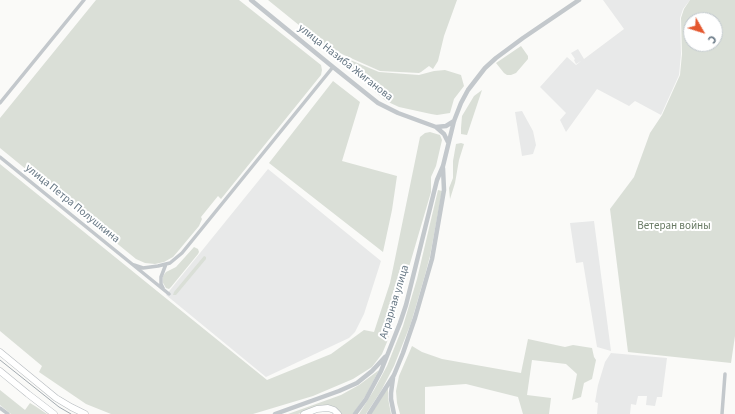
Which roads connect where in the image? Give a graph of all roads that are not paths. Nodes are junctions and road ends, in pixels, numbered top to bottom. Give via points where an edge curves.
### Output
1 (84, 0) edge
2 (251, 0) edge
3 (579, 0) edge
4 (333, 67) junction
5 (0, 103) edge
6 (454, 121) junction
7 (436, 128) junction
8 (448, 143) junction
9 (0, 157) edge
10 (443, 166) junction
11 (435, 189) junction
12 (444, 190) junction
13 (166, 264) junction
14 (134, 265) junction
15 (163, 289) junction
16 (169, 294) dead end
17 (0, 352) edge
18 (389, 352) junction
19 (0, 371) edge
20 (725, 374) dead end
21 (394, 375) junction
22 (0, 408) edge
23 (8, 414) edge
24 (54, 414) edge
25 (85, 414) edge
26 (275, 414) edge
27 (304, 414) edge
28 (338, 414) edge
29 (355, 414) edge
30 (369, 414) edge
31 (394, 414) edge
32 (722, 414) edge

1 - 5 street
2 - 4 street, улица Назиба Жиганова
3 - 6 street, Аграрная улица via 487,66 468,90
4 - 7 street, улица Назиба Жиганова via 378,103 398,114
4 - 13 street via 182,253
6 - 7 street
6 - 8 street, Аграрная улица
7 - 8 street via 444,134
8 - 10 street, Аграрная улица
9 - 14 street, улица Петра Полушкина
10 - 11 street, Аграрная улица
10 - 12 street, Аграрная улица
11 - 12 street via 439,186
11 - 18 street, Аграрная улица via 406,305
12 - 21 street, Аграрная улица via 432,260 411,332
13 - 14 street via 144,268
13 - 15 street via 161,277
14 - 15 street, улица Петра Полушкина
15 - 16 street, улица Петра Полушкина
17 - 25 main road via 56,398
18 - 26 street via 379,365 357,382
18 - 29 street, Аграрная улица via 373,387
19 - 24 main road
20 - 32 street
21 - 30 street, Аграрная улица
21 - 31 street via 391,393
22 - 23 street
27 - 28 main road via 324,408 330,408

